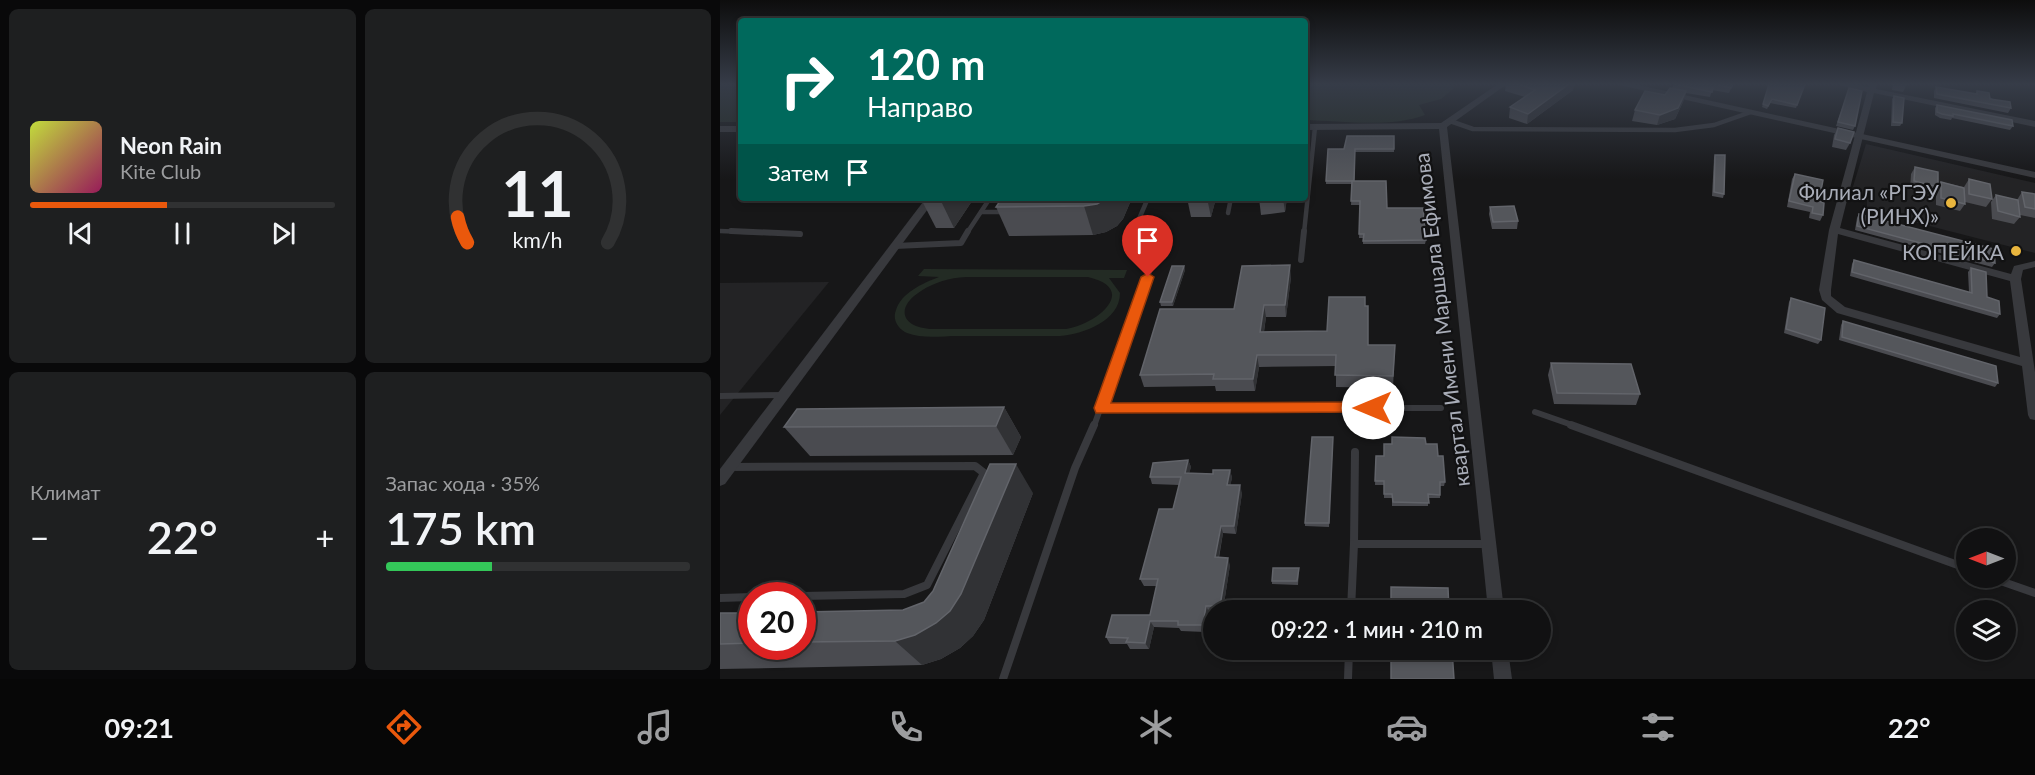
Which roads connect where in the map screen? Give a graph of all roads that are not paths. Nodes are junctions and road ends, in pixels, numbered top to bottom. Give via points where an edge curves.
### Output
1 (1459, 116) edge
2 (1741, 116) edge
3 (1768, 116) edge
4 (1866, 116) edge
5 (1998, 116) edge
6 (1447, 124) junction
7 (2035, 124) edge
8 (1310, 127) edge
9 (720, 129) edge
10 (738, 129) edge
11 (1861, 136) junction
12 (1308, 150) edge
13 (1312, 150) junction
14 (2035, 175) edge
15 (1308, 190) edge
16 (929, 201) edge
17 (988, 201) edge
18 (1147, 201) edge
19 (1230, 201) edge
20 (1307, 201) edge
21 (1014, 211) edge
22 (981, 212) junction
23 (1228, 213) dead end
24 (1834, 230) junction
25 (720, 231) edge
26 (800, 234) dead end
27 (895, 246) junction
28 (1301, 260) dead end
29 (2035, 264) edge
30 (2015, 279) junction
31 (2027, 363) junction
32 (783, 395) junction
33 (720, 396) edge
34 (1102, 408) junction
35 (1440, 408) dead end
36 (2035, 409) edge
37 (1535, 412) dead end
38 (1355, 452) dead end
39 (729, 467) junction
40 (720, 480) edge
41 (1354, 544) junction
42 (1489, 544) junction
43 (1956, 564) edge
44 (2016, 586) edge
45 (2035, 593) edge
46 (816, 596) edge
47 (738, 597) edge
48 (720, 598) edge
49 (1351, 600) edge
50 (1495, 600) edge
51 (1349, 660) edge
52 (1501, 660) edge
53 (1003, 679) edge
54 (1348, 679) edge
55 (1503, 679) edge

1 - 6 street
2 - 6 lane via 1712,126 1651,130 1473,129
3 - 11 street
4 - 11 street
5 - 7 street
6 - 8 street, квартал Имени Маршала Ефимова
6 - 42 street, квартал Имени Маршала Ефимова
8 - 13 lane
9 - 10 street
11 - 14 street
11 - 24 street
12 - 13 lane
13 - 15 lane
16 - 27 street
17 - 22 lane
18 - 34 lane via 1133,233 1155,255
19 - 23 lane
20 - 28 lane
21 - 22 lane
22 - 27 lane via 961,243
24 - 30 street
24 - 31 street via 1825,290 1832,304 1841,310
25 - 26 lane
27 - 32 street
29 - 30 street via 2018,268
30 - 31 street
31 - 36 street
32 - 33 lane
32 - 39 street
34 - 35 lane
34 - 53 lane via 1075,468
37 - 43 lane
38 - 41 lane
39 - 40 street
39 - 46 lane via 975,466 984,473 927,585 904,594
41 - 42 lane
41 - 49 lane
42 - 50 street, квартал Имени Маршала Ефимова
44 - 45 lane
47 - 48 lane
51 - 54 lane
52 - 55 street

